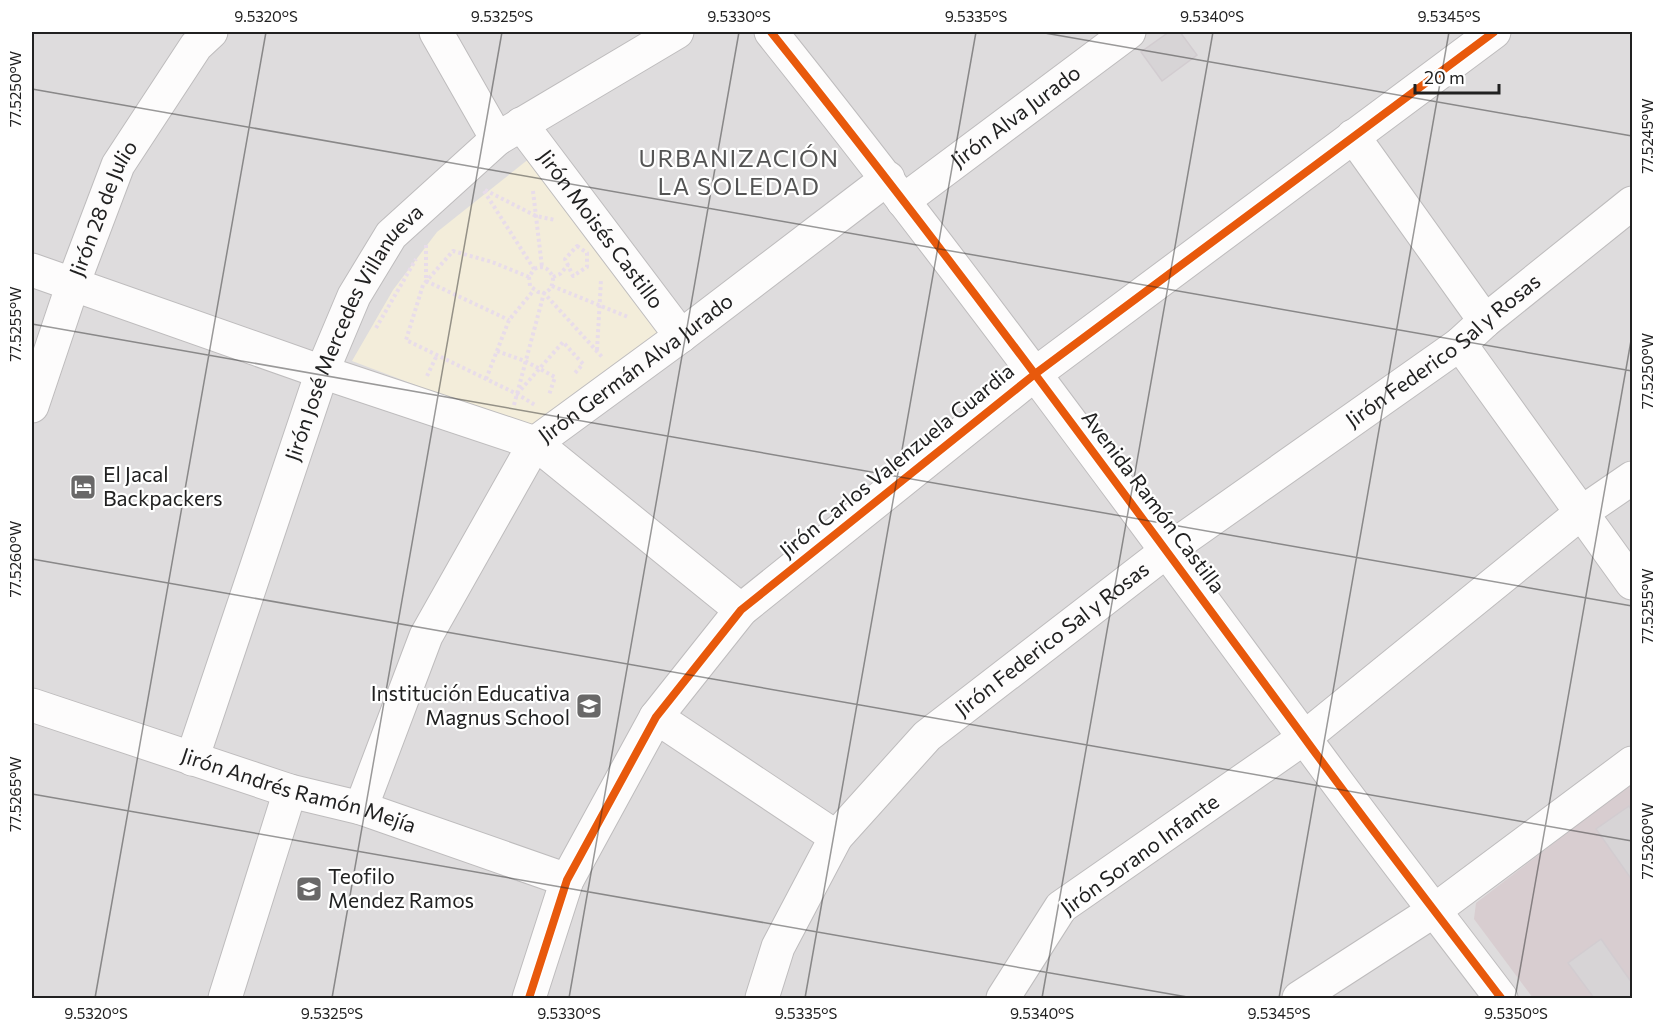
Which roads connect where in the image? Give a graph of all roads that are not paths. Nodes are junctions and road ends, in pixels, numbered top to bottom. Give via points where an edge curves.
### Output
1 (436, 32) edge
2 (677, 32) edge
3 (771, 32) edge
4 (1129, 32) edge
5 (1482, 35) edge
6 (196, 36) edge
7 (509, 131) junction
8 (1353, 136) junction
9 (896, 189) junction
10 (1632, 203) edge
11 (32, 270) edge
12 (73, 285) junction
13 (1485, 321) junction
14 (681, 336) junction
15 (1460, 344) junction
16 (322, 372) junction
17 (1035, 374) junction
18 (32, 406) edge
19 (535, 443) junction
20 (1632, 478) edge
21 (1581, 513) junction
22 (1168, 550) junction
23 (1632, 583) edge
24 (741, 609) junction
25 (32, 705) edge
26 (656, 717) junction
27 (1304, 738) junction
28 (192, 759) junction
29 (1632, 763) edge
30 (290, 791) junction
31 (361, 808) junction
32 (836, 837) junction
33 (567, 880) junction
34 (1435, 910) junction
35 (225, 999) edge
36 (529, 999) edge
37 (762, 999) edge
38 (1003, 999) edge
39 (1299, 999) edge
40 (1501, 999) edge

1 - 7 street, Jirón Moisés Castillo
2 - 7 street, Jirón José Mercedes Villanueva
3 - 9 street, Avenida Ramón Castilla
4 - 9 street, Jirón Alva Jurado
5 - 8 street, Jirón Carlos Valenzuela Guardia
6 - 12 street, Jirón 28 de Julio via 118,165
7 - 14 street, Jirón Moisés Castillo
7 - 16 street, Jirón José Mercedes Villanueva via 391,235 354,296
8 - 13 street
8 - 17 street, Jirón Carlos Valenzuela Guardia
9 - 14 street, Jirón Germán Alva Jurado
9 - 17 street, Avenida Ramón Castilla
10 - 13 street, Jirón Federico Sal y Rosas
11 - 12 street
12 - 16 street
12 - 18 street, Jirón 28 de Julio
13 - 15 street, Jirón Federico Sal y Rosas
14 - 19 street, Jirón Germán Alva Jurado
15 - 21 street
15 - 22 street, Jirón Federico Sal y Rosas
16 - 19 street
16 - 28 street, Jirón José Mercedes Villanueva
17 - 22 street, Avenida Ramón Castilla
17 - 24 street, Jirón Carlos Valenzuela Guardia
19 - 24 street
19 - 31 street, Jirón Germán Alva Jurado via 426,636
20 - 21 street, Jirón Sorano Infante
21 - 23 street
21 - 27 street, Jirón Sorano Infante
22 - 27 street, Avenida Ramón Castilla
22 - 32 street, Jirón Federico Sal y Rosas via 927,736
24 - 26 street, Jirón Carlos Valenzuela Guardia
25 - 28 street, Jirón Andrés Ramón Mejía
26 - 32 street
26 - 33 street, Jirón Carlos Valenzuela Guardia
27 - 34 street, Avenida Ramón Castilla
27 - 38 street, Jirón Sorano Infante via 1061,907
28 - 30 street, Jirón Andrés Ramón Mejía
29 - 34 street
30 - 31 street, Jirón Andrés Ramón Mejía
30 - 35 street
31 - 33 street, Jirón Andrés Ramón Mejía
32 - 37 street, Jirón Federico Sal y Rosas via 778,947
33 - 36 street, Jirón Carlos Valenzuela Guardia
34 - 39 street
34 - 40 street, Avenida Ramón Castilla

